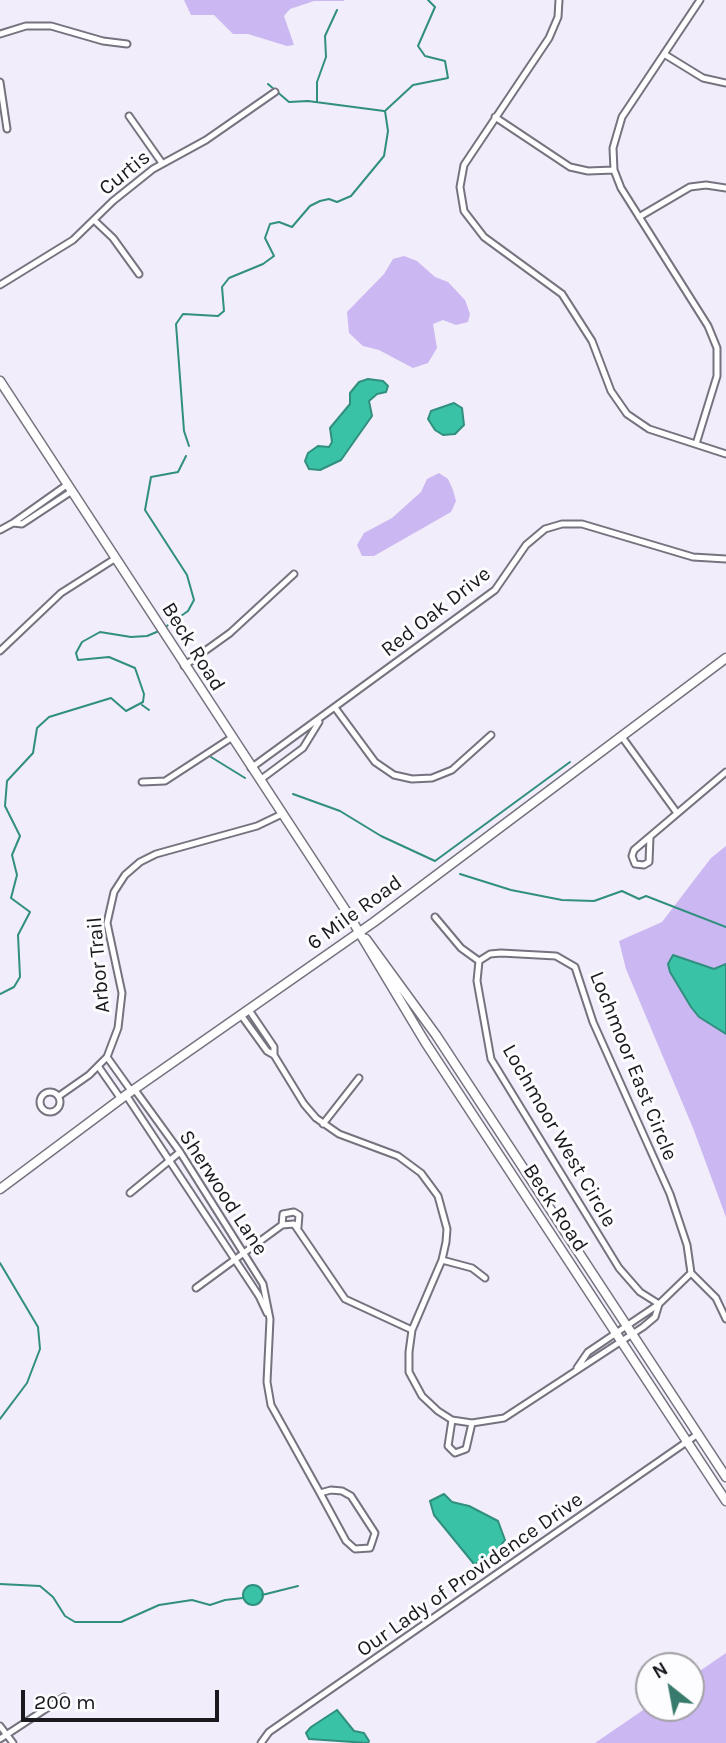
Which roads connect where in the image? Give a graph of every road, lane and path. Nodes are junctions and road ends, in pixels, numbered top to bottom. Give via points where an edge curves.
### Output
1 (559, 0) edge
2 (700, 0) edge
3 (0, 34) edge
4 (127, 44) dead end
5 (664, 54) junction
6 (0, 82) edge
7 (726, 83) edge
8 (275, 92) dead end
9 (129, 116) dead end
10 (495, 117) junction
11 (7, 129) dead end
12 (162, 163) junction
13 (614, 170) junction
14 (726, 188) edge
15 (639, 217) junction
16 (94, 220) junction
17 (139, 274) dead end
18 (0, 285) edge
19 (0, 381) edge
20 (696, 444) junction
21 (726, 454) edge
22 (70, 488) junction
23 (0, 530) edge
24 (116, 558) junction
25 (726, 559) edge
26 (294, 575) dead end
27 (0, 651) edge
28 (726, 658) edge
29 (184, 666) junction
30 (335, 709) junction
31 (320, 721) junction
32 (491, 735) dead end
33 (622, 737) junction
34 (231, 738) junction
35 (251, 768) junction
36 (726, 772) edge
37 (260, 780) junction
38 (142, 782) dead end
39 (677, 813) junction
40 (282, 814) junction
41 (650, 837) junction
42 (435, 917) dead end
43 (359, 931) junction
44 (479, 961) junction
45 (245, 1012) junction
46 (107, 1057) junction
47 (98, 1066) junction
48 (359, 1078) dead end
49 (129, 1094) junction
50 (59, 1097) dead end
51 (323, 1124) junction
52 (180, 1152) junction
53 (170, 1160) junction
54 (0, 1189) edge
55 (130, 1193) dead end
56 (282, 1224) junction
57 (298, 1227) junction
58 (243, 1251) junction
59 (233, 1257) junction
60 (442, 1260) junction
61 (691, 1273) junction
62 (485, 1278) dead end
63 (196, 1288) dead end
64 (659, 1304) junction
65 (270, 1319) junction
66 (726, 1319) edge
67 (626, 1324) junction
68 (412, 1330) junction
69 (615, 1332) junction
70 (632, 1334) junction
71 (621, 1341) junction
72 (575, 1371) junction
73 (452, 1420) junction
74 (472, 1423) junction
75 (698, 1434) junction
76 (687, 1443) junction
77 (726, 1477) edge
78 (320, 1493) junction
79 (726, 1501) edge
80 (64, 1697) dead end
81 (0, 1726) edge
82 (7, 1735) junction
83 (0, 1739) edge
84 (13, 1743) edge
85 (261, 1743) edge

1 - 10 street via 549,38
2 - 5 street
3 - 4 street via 40,25
5 - 7 street via 703,78
5 - 13 street via 619,124
6 - 11 street
8 - 12 street, Curtis via 206,140
9 - 12 street
10 - 13 street via 570,167
10 - 20 street via 462,174 461,198 469,220 484,237 562,294 592,341 611,391 627,414 649,429
12 - 16 street, Curtis
13 - 15 street
14 - 15 street via 690,187
15 - 20 street via 718,348 717,376
16 - 17 street
16 - 18 street, Curtis via 54,254
19 - 22 main road, Beck Road
20 - 21 street
22 - 23 street via 22,524
22 - 24 main road, Beck Road
24 - 27 street via 61,593
24 - 29 main road, Beck Road
25 - 30 street, Red Oak Drive via 693,557 582,524 553,526 526,545 495,590
26 - 29 street via 230,633
28 - 33 main road, 6 Mile Road
29 - 34 main road, Beck Road
30 - 31 street, Red Oak Drive
30 - 32 street via 375,762 394,775 412,779 452,770
31 - 35 street, Red Oak Drive
31 - 37 street, Red Oak Drive via 303,748
33 - 39 street
33 - 43 main road, 6 Mile Road
34 - 35 main road, Beck Road
34 - 38 street via 164,781
35 - 37 main road, Beck Road
36 - 39 street
37 - 40 main road, Beck Road
39 - 41 street
40 - 43 main road, Beck Road
40 - 46 street, Arbor Trail via 257,826 156,854 131,868 118,884 107,923 122,1002
41 - 41 street via 632,852 637,865 649,862
42 - 44 street via 461,948
43 - 45 main road, 6 Mile Road
43 - 67 main road, Beck Road via 436,1035
43 - 69 main road, Beck Road via 425,1042
44 - 61 street, Lochmoor East Circle via 501,953 556,956 575,967 593,1022 670,1194
44 - 64 street, Lochmoor West Circle via 477,981 491,1059 619,1268 631,1284
45 - 49 main road, 6 Mile Road
45 - 51 street via 274,1047 274,1055 304,1104
46 - 47 street, Arbor Trail
46 - 49 street
47 - 49 street
47 - 50 street, Arbor Trail
48 - 51 street
49 - 52 street, Sherwood Lane
49 - 53 street, Sherwood Lane
49 - 54 main road, 6 Mile Road
51 - 60 street via 398,1156 421,1173 438,1196 444,1215 447,1229
52 - 53 street
52 - 58 street, Sherwood Lane
53 - 55 street
53 - 59 street, Sherwood Lane
56 - 57 street
56 - 57 street via 283,1214 294,1212 299,1215
56 - 58 street
57 - 68 street via 345,1299
58 - 59 street
58 - 65 street, Sherwood Lane via 262,1284
59 - 63 street
59 - 65 street, Sherwood Lane
60 - 62 street via 472,1268
60 - 68 street
61 - 64 street
61 - 66 street via 716,1298
64 - 67 street
64 - 70 street via 655,1317
65 - 78 street, Sherwood Lane via 271,1405
67 - 69 street
67 - 70 main road, Beck Road
68 - 73 street via 409,1372 422,1396
69 - 71 main road, Beck Road
69 - 72 street via 588,1352
70 - 71 street
70 - 75 main road, Beck Road
71 - 72 street
71 - 76 main road, Beck Road
72 - 74 street via 510,1415
73 - 74 street
73 - 74 street via 448,1446 455,1453 466,1449
75 - 76 street, Our Lady of Providence Drive
75 - 77 main road, Beck Road
76 - 79 main road, Beck Road
76 - 85 street, Our Lady of Providence Drive via 269,1732
78 - 78 street, Sherwood Lane via 346,1541 355,1549 369,1548 375,1533 351,1496 342,1491
80 - 82 street
81 - 82 street
82 - 83 street
82 - 84 street

